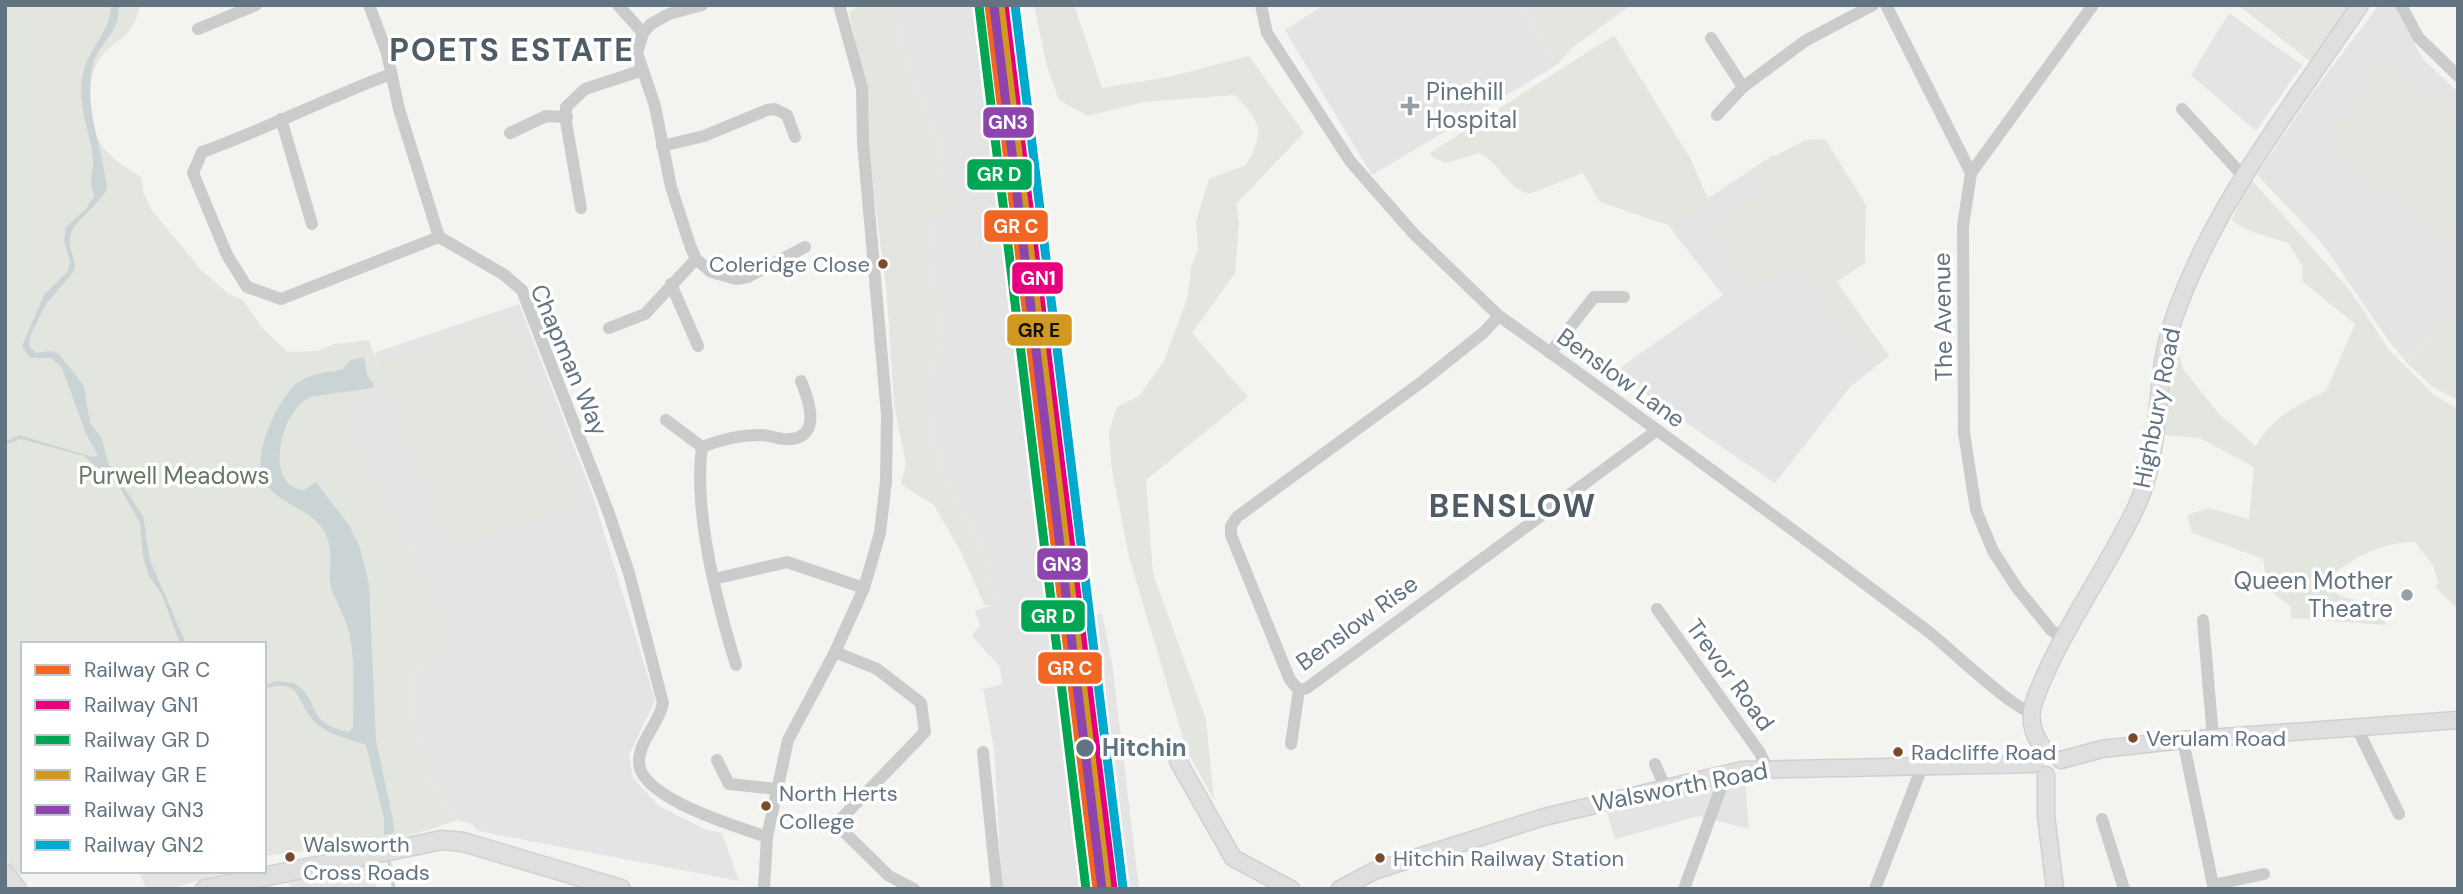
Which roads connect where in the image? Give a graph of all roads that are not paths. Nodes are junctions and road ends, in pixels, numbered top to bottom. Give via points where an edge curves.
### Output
1 (256, 5) edge
2 (369, 5) edge
3 (618, 5) edge
4 (702, 5) edge
5 (839, 5) edge
6 (1261, 5) edge
7 (1873, 5) edge
8 (1886, 5) edge
9 (2093, 5) edge
10 (2360, 5) edge
11 (2401, 5) edge
12 (198, 29) dead end
13 (643, 33) junction
14 (1712, 38) dead end
15 (643, 70) junction
16 (391, 74) junction
17 (2458, 76) edge
18 (1743, 87) junction
19 (2182, 109) dead end
20 (1717, 115) dead end
21 (567, 117) junction
22 (281, 119) junction
23 (510, 133) dead end
24 (795, 137) dead end
25 (662, 146) junction
26 (1972, 173) junction
27 (2244, 177) junction
28 (581, 208) dead end
29 (312, 224) dead end
30 (439, 237) junction
31 (805, 247) dead end
32 (696, 259) junction
33 (671, 284) junction
34 (1624, 297) dead end
35 (1499, 316) junction
36 (609, 328) dead end
37 (698, 346) dead end
38 (1550, 353) junction
39 (801, 381) dead end
40 (666, 420) dead end
41 (1656, 431) junction
42 (702, 447) junction
43 (714, 579) junction
44 (864, 588) junction
45 (1657, 609) dead end
46 (2203, 620) dead end
47 (2062, 638) junction
48 (835, 652) junction
49 (736, 666) dead end
50 (1299, 690) junction
51 (2032, 712) junction
52 (2458, 720) edge
53 (2356, 726) junction
54 (2213, 738) junction
55 (2183, 740) junction
56 (1291, 744) dead end
57 (2044, 749) junction
58 (983, 752) dead end
59 (717, 760) dead end
60 (2061, 760) junction
61 (1178, 761) dead end
62 (1655, 764) dead end
63 (1922, 767) junction
64 (1767, 768) junction
65 (2040, 770) junction
66 (1720, 777) junction
67 (1665, 788) junction
68 (777, 789) junction
69 (2399, 814) dead end
70 (2102, 819) dead end
71 (767, 837) junction
72 (5, 872) edge
73 (2264, 874) dead end
74 (18, 889) edge
75 (205, 889) edge
76 (621, 889) edge
77 (764, 889) edge
78 (914, 889) edge
79 (997, 889) edge
80 (1291, 889) edge
81 (1340, 889) edge
82 (1684, 889) edge
83 (1875, 889) edge
84 (2055, 889) edge
85 (2124, 889) edge

1 - 12 street
2 - 16 street
3 - 13 street
4 - 13 street via 669,14
5 - 44 street via 862,88 887,415 880,533
6 - 35 street, Benslow Lane via 1267,33 1350,161 1413,234
7 - 18 street via 1805,41
8 - 26 street
9 - 26 street, The Avenue
10 - 27 main road, Highbury Road
11 - 17 street via 2418,37
13 - 15 street via 637,53
14 - 18 street
15 - 21 street via 577,94 566,107
15 - 25 street
16 - 22 street
16 - 30 street
18 - 20 street
19 - 27 street
21 - 23 street via 546,116
21 - 28 street
22 - 29 street
22 - 30 street via 202,152 193,173 227,256 247,287 282,299
24 - 25 street via 787,115 775,109 704,136
25 - 32 street
26 - 47 street, The Avenue via 1963,226 1964,433 1976,510 2017,588
27 - 47 main road, Highbury Road via 2175,315 2159,373 2150,471 2139,501
30 - 71 street, Chapman Way via 522,290 608,511 663,702 660,719 642,746 638,764 649,784 709,819
31 - 32 street via 742,279 719,276
32 - 33 street
33 - 36 street via 645,314
33 - 37 street
34 - 38 street via 1594,297
35 - 38 street, Benslow Lane
35 - 50 street, Benslow Rise via 1433,373 1237,517 1231,526 1244,572 1290,680
38 - 41 street, Benslow Lane
39 - 42 street via 811,407 809,429 802,437 726,437
40 - 42 street
41 - 50 street, Benslow Rise
41 - 51 street, Benslow Lane via 1942,642 2004,698
42 - 43 street via 698,476
43 - 44 street via 787,562
43 - 49 street
44 - 48 street
45 - 64 street, Trevor Road
46 - 54 street
47 - 51 main road, Highbury Road
48 - 68 street via 788,740
48 - 78 street via 877,669 921,703 925,732 836,824 889,876
50 - 56 street
51 - 57 main road via 2036,738
52 - 53 main road
53 - 54 main road
53 - 69 street
54 - 55 main road
55 - 60 main road via 2102,749
55 - 73 street via 2213,885
57 - 60 main road via 2056,751
57 - 65 main road via 2036,755
58 - 79 street
59 - 68 street via 729,784 740,789
60 - 65 main road via 2057,771
61 - 80 main road via 1233,858
62 - 67 street
63 - 64 main road, Walsworth Road
63 - 65 main road, Walsworth Road
63 - 83 street
64 - 66 main road, Walsworth Road
65 - 84 main road
66 - 67 main road, Walsworth Road
66 - 82 street
67 - 81 main road, Walsworth Road via 1521,824 1374,871
68 - 71 street
70 - 85 street
71 - 77 street
72 - 74 main road
75 - 76 main road via 426,842 463,842

